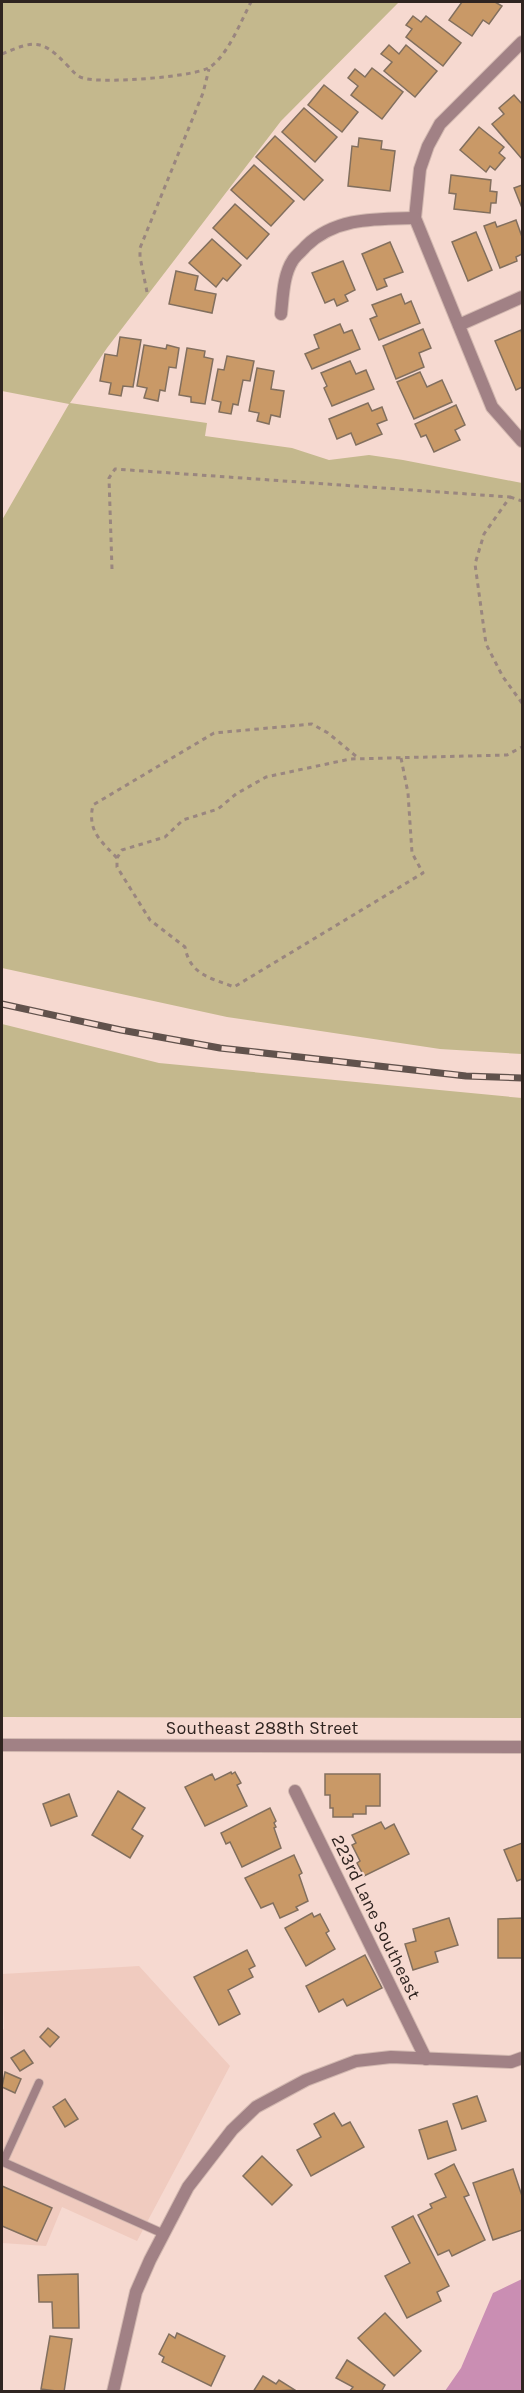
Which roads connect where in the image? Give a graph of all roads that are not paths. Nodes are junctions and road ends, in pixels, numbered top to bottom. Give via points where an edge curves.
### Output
1 (522, 42) edge
2 (415, 218) junction
3 (522, 297) edge
4 (281, 314) dead end
5 (459, 325) junction
6 (522, 441) edge
7 (2, 1744) edge
8 (522, 1747) edge
9 (295, 1791) dead end
10 (522, 2058) edge
11 (426, 2059) junction
12 (39, 2083) dead end
13 (164, 2234) junction
14 (113, 2391) edge

1 - 2 street via 440,124 420,169
2 - 4 street via 348,222 315,237 293,259 286,275
2 - 5 street
3 - 5 street
5 - 6 street via 492,407
7 - 8 street, Southeast 288th Street
9 - 11 street, 223rd Lane Southeast
10 - 11 street via 511,2062
11 - 13 street via 356,2061 306,2080 256,2107 232,2130 188,2187
12 - 13 lane via 3,2162
13 - 14 street via 136,2292

